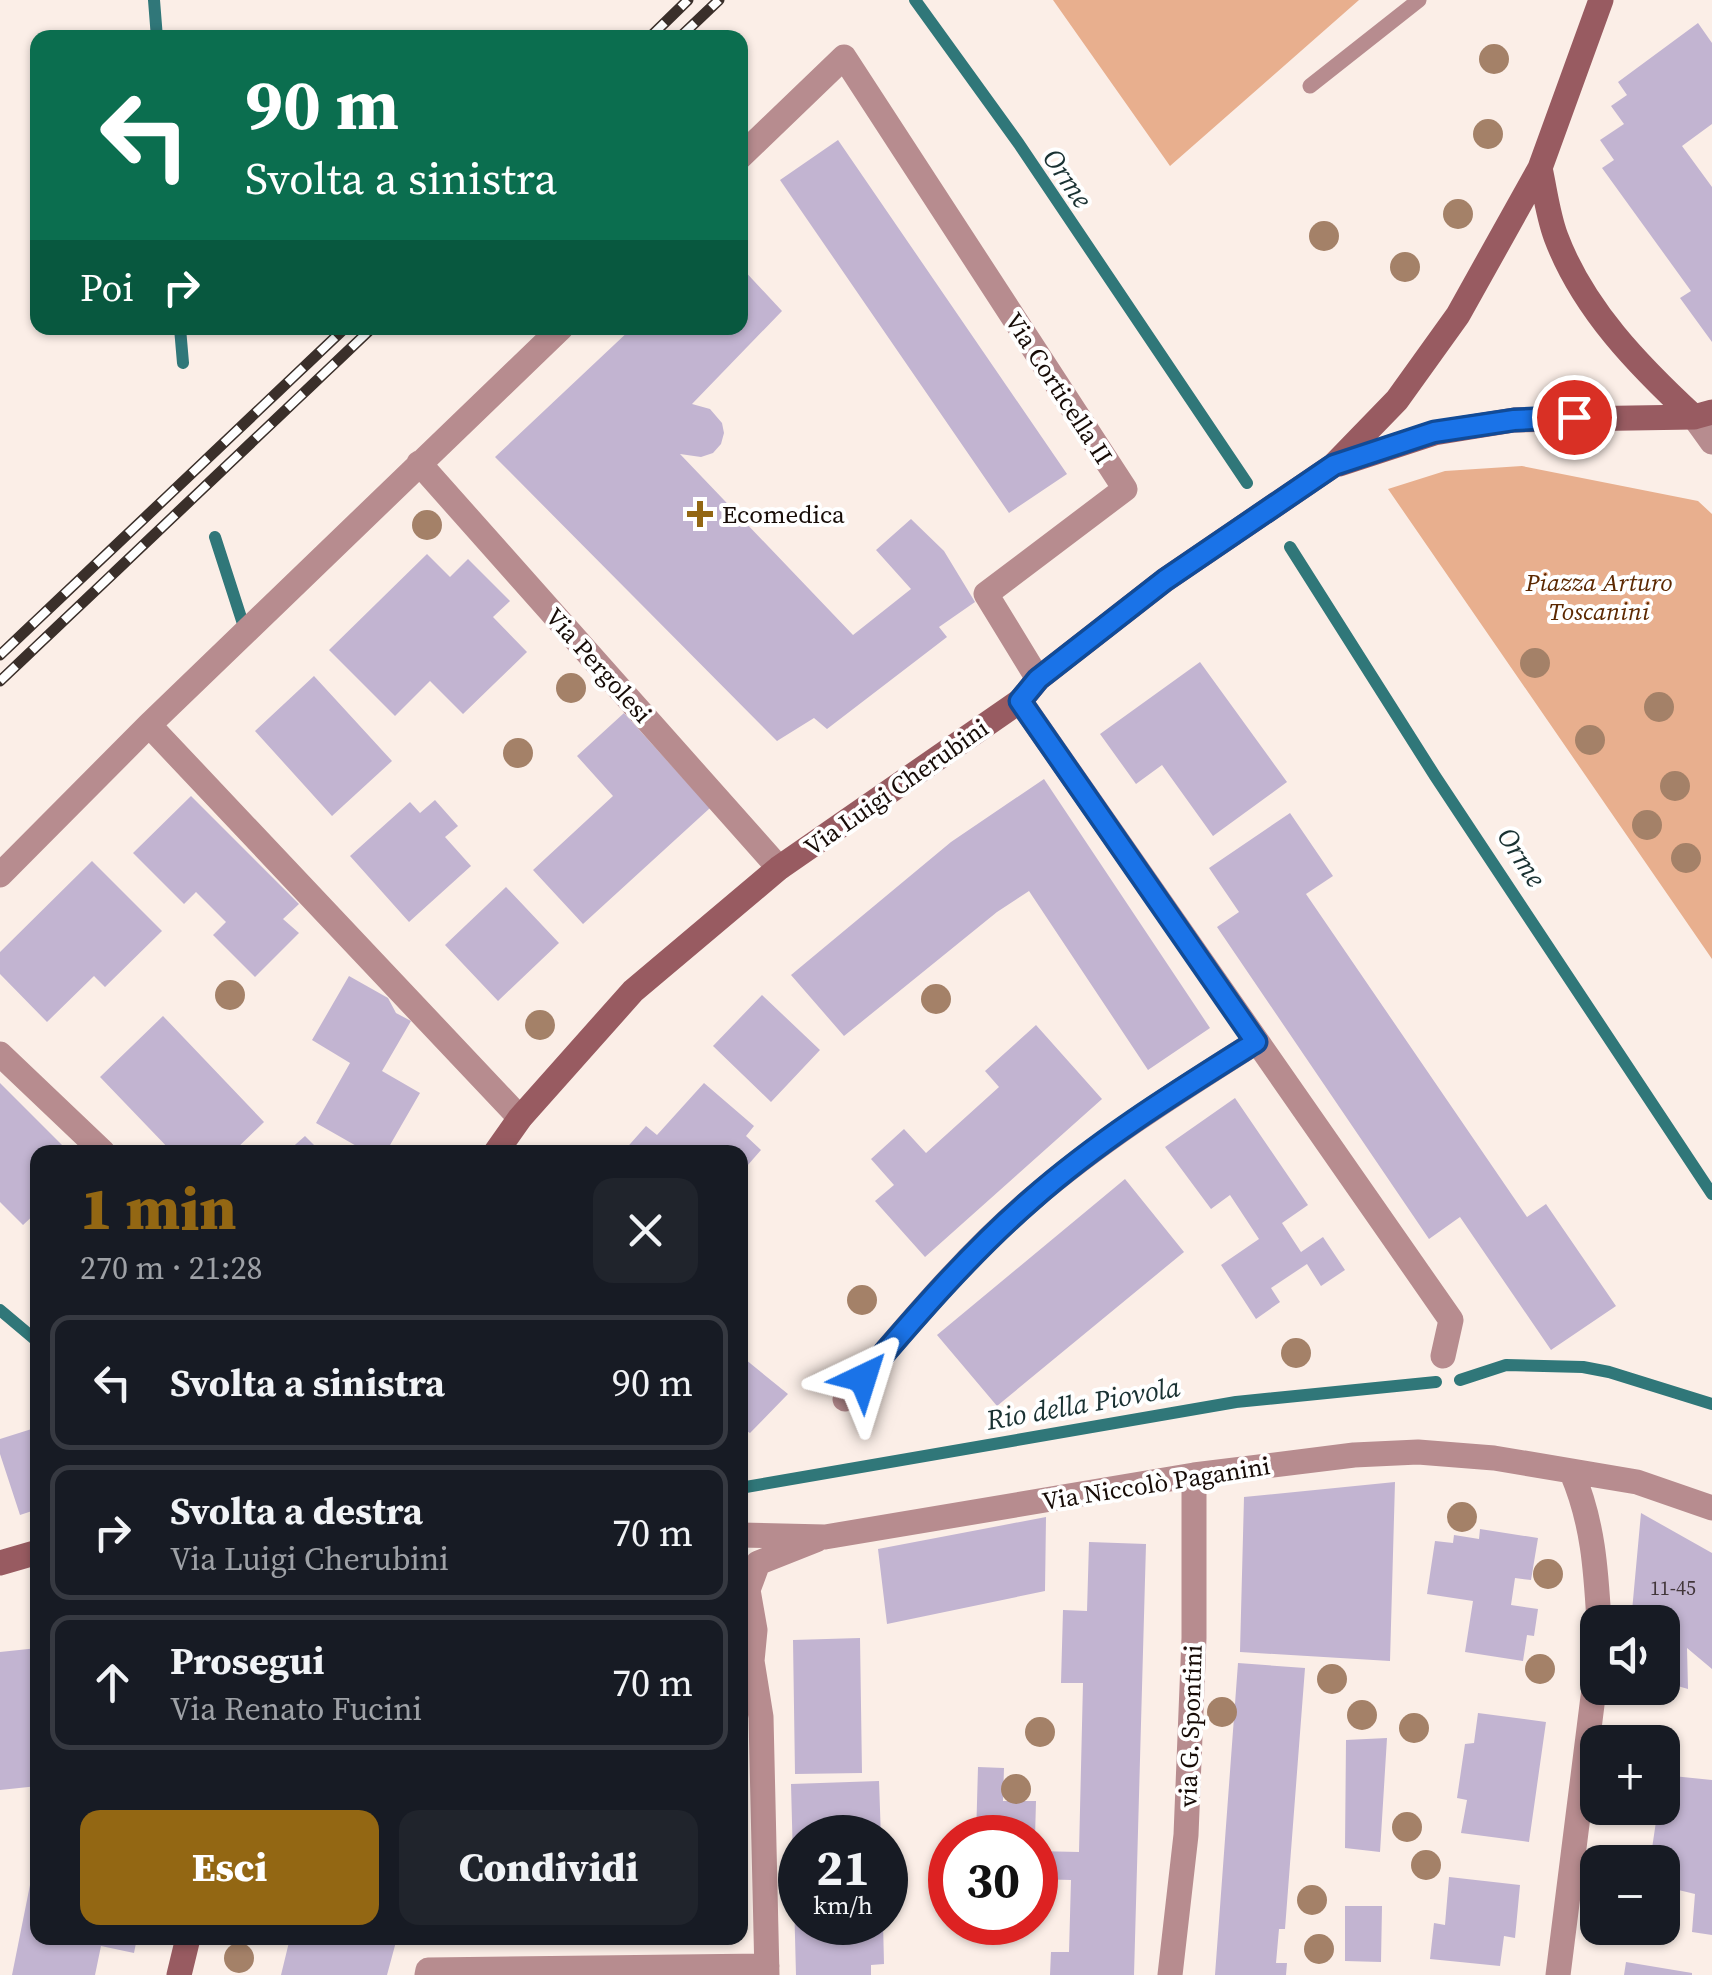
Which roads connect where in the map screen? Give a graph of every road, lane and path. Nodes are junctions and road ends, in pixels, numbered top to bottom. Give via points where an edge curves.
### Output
1 (1419, 0) edge
2 (1602, 0) edge
3 (1310, 86) dead end
4 (748, 150) edge
5 (1540, 168) junction
6 (555, 335) edge
7 (1703, 414) edge
8 (1712, 442) edge
9 (419, 462) junction
10 (1334, 465) junction
11 (1038, 679) junction
12 (1020, 701) junction
13 (148, 725) junction
14 (779, 868) junction
15 (0, 875) edge
16 (1256, 1042) junction
17 (0, 1054) edge
18 (520, 1118) junction
19 (97, 1145) edge
20 (501, 1145) edge
21 (1443, 1356) dead end
22 (845, 1399) dead end
23 (1572, 1473) junction
24 (1194, 1475) junction
25 (1712, 1508) edge
26 (748, 1534) edge
27 (825, 1537) junction
28 (30, 1554) edge
29 (0, 1562) edge
30 (748, 1590) edge
31 (748, 1590) edge
32 (1598, 1605) edge
33 (748, 1648) edge
34 (748, 1662) edge
35 (1592, 1705) edge
36 (186, 1945) edge
37 (767, 1970) edge
38 (180, 1975) edge
39 (427, 1975) edge
40 (1170, 1975) edge
41 (1558, 1975) edge

1 - 3 lane
2 - 5 main road
4 - 11 street, Via Corticella II via 844,57 1125,489 986,594
5 - 7 main road via 1555,234 1585,292 1635,359
5 - 10 main road via 1458,315 1397,400
6 - 9 street
7 - 8 street
7 - 10 main road via 1514,420 1434,432
9 - 13 street
9 - 14 street, Via Pergolesi
10 - 11 main road, Via Luigi Cherubini via 1165,580
11 - 12 main road, Via Luigi Cherubini
12 - 14 main road, Via Luigi Cherubini
12 - 16 street
13 - 15 street
13 - 18 street
14 - 18 main road, Via Luigi Cherubini via 634,991
16 - 21 street via 1451,1320
16 - 22 street via 1132,1121 1030,1200
17 - 19 street
18 - 20 main road, Via Luigi Cherubini
23 - 24 street, Via Niccolò Paganini via 1418,1452
23 - 25 street, Via Niccolò Paganini via 1637,1482
23 - 32 street via 1594,1544
24 - 27 street, Via Niccolò Paganini
24 - 40 street, via G. Spontini via 1186,1815
26 - 27 street, Via Niccolò Paganini
27 - 30 street via 758,1563
28 - 29 main road
31 - 33 street via 755,1630
34 - 37 street via 760,1717
35 - 41 street
36 - 38 main road
37 - 39 street

